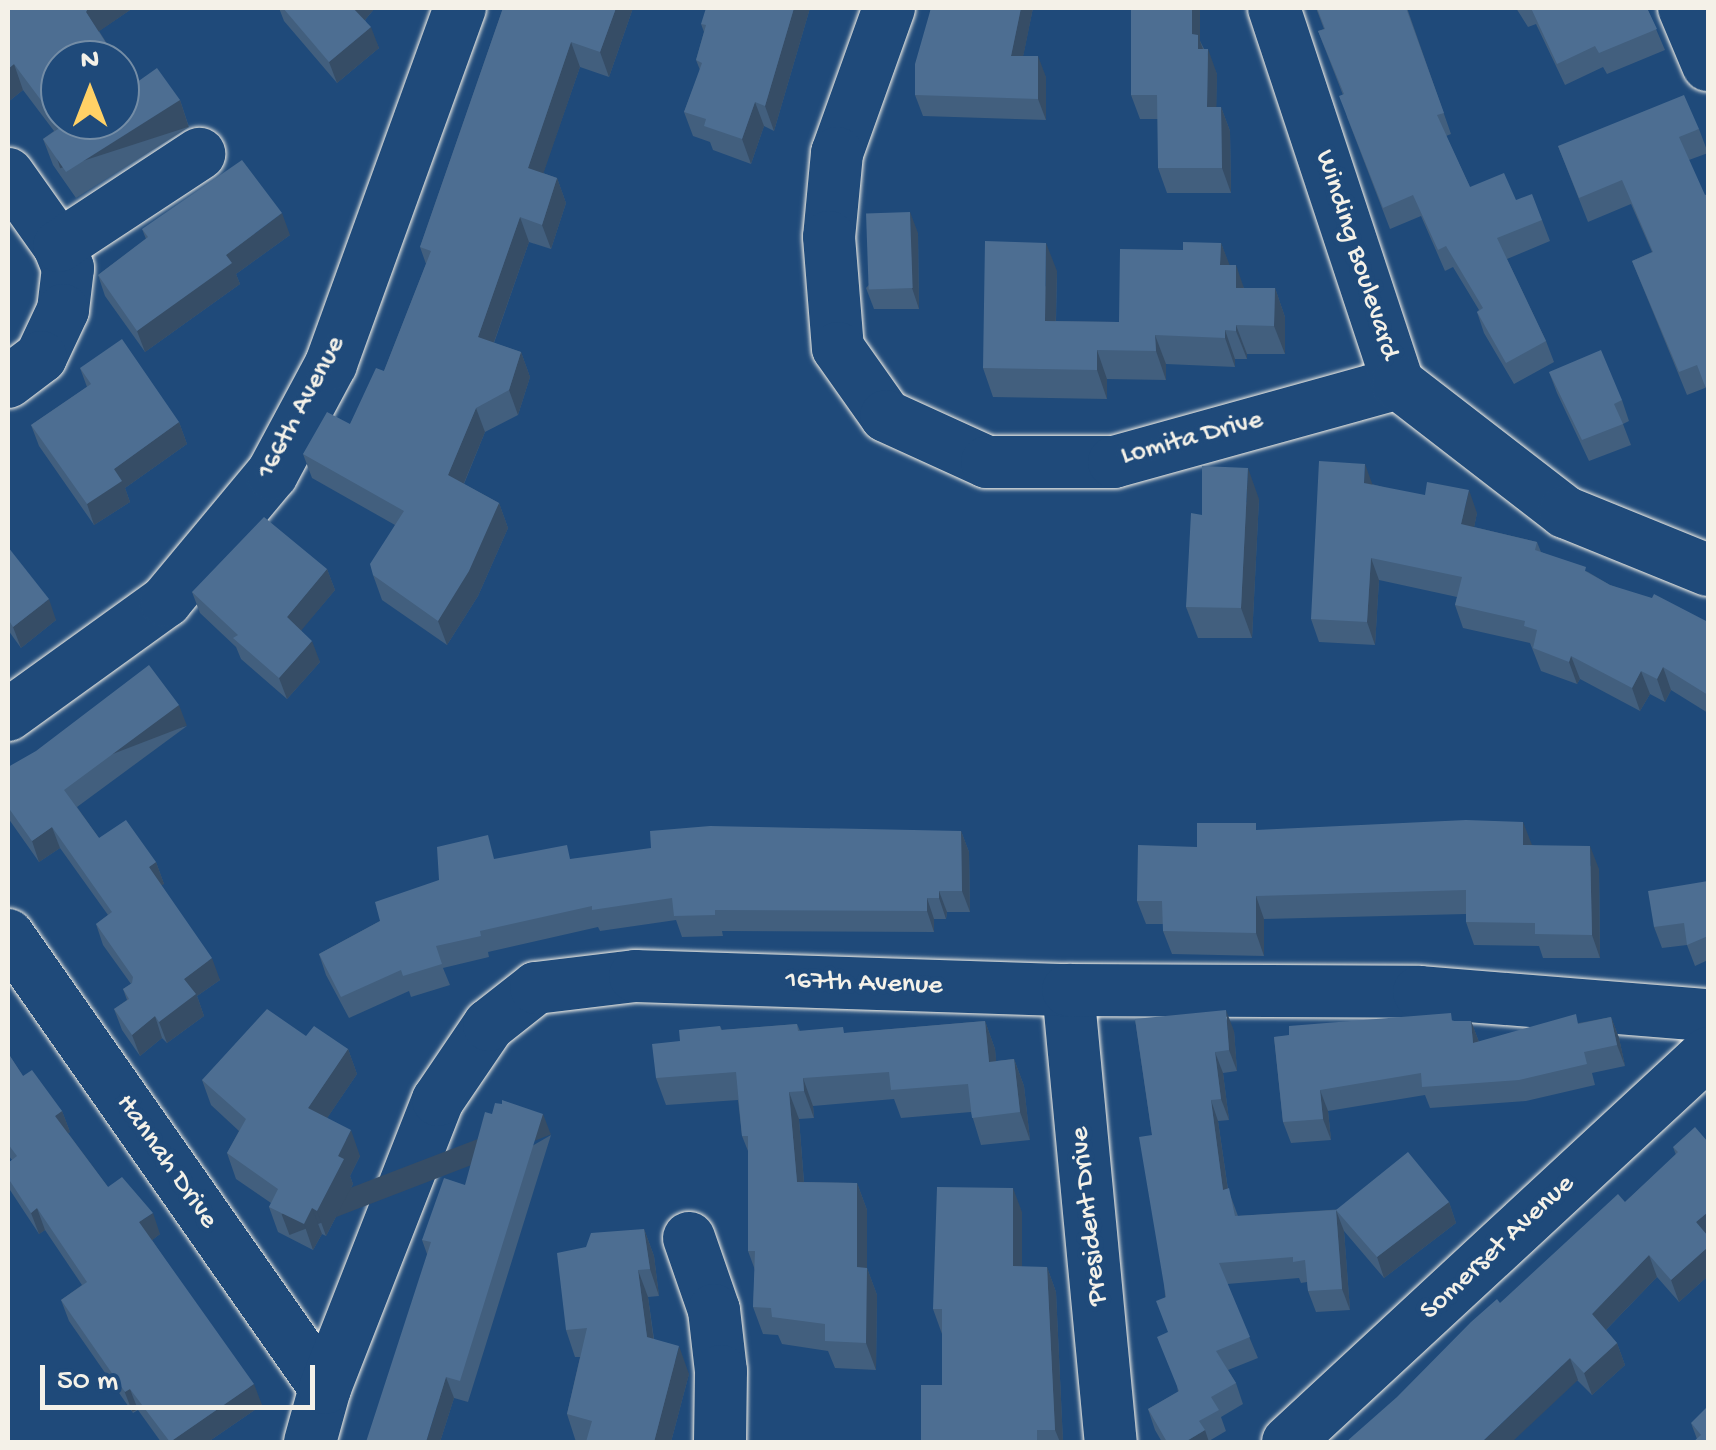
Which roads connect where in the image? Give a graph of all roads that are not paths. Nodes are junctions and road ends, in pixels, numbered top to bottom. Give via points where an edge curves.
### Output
1 (460, 8) edge
2 (889, 8) edge
3 (1274, 8) edge
4 (1684, 8) edge
5 (1708, 66) edge
6 (199, 154) dead end
7 (8, 174) edge
8 (59, 246) junction
9 (8, 382) edge
10 (1398, 383) junction
11 (1708, 570) edge
12 (8, 715) edge
13 (8, 936) edge
14 (1068, 990) junction
15 (1708, 1016) edge
16 (1708, 1053) edge
17 (689, 1238) dead end
18 (325, 1388) junction
19 (310, 1442) edge
20 (720, 1442) edge
21 (1111, 1442) edge
22 (1288, 1442) edge

1 - 12 street, 166th Avenue via 331,364 272,474 166,600
2 - 10 street, Lomita Drive via 837,153 829,237 838,348 886,416 987,462 1114,462
3 - 10 street, Winding Boulevard
4 - 5 street
6 - 8 street
7 - 8 street
8 - 9 street via 68,268 63,310 41,357
10 - 11 street, Winding Boulevard via 1565,512
13 - 18 street, Hannah Drive
14 - 15 street, 167th Avenue via 1420,992
14 - 18 street, 167th Avenue via 635,976 536,988 489,1025 438,1100
14 - 21 street, President Drive
16 - 22 street, Somerset Avenue
17 - 20 street via 714,1310
18 - 19 street, 167th Avenue

